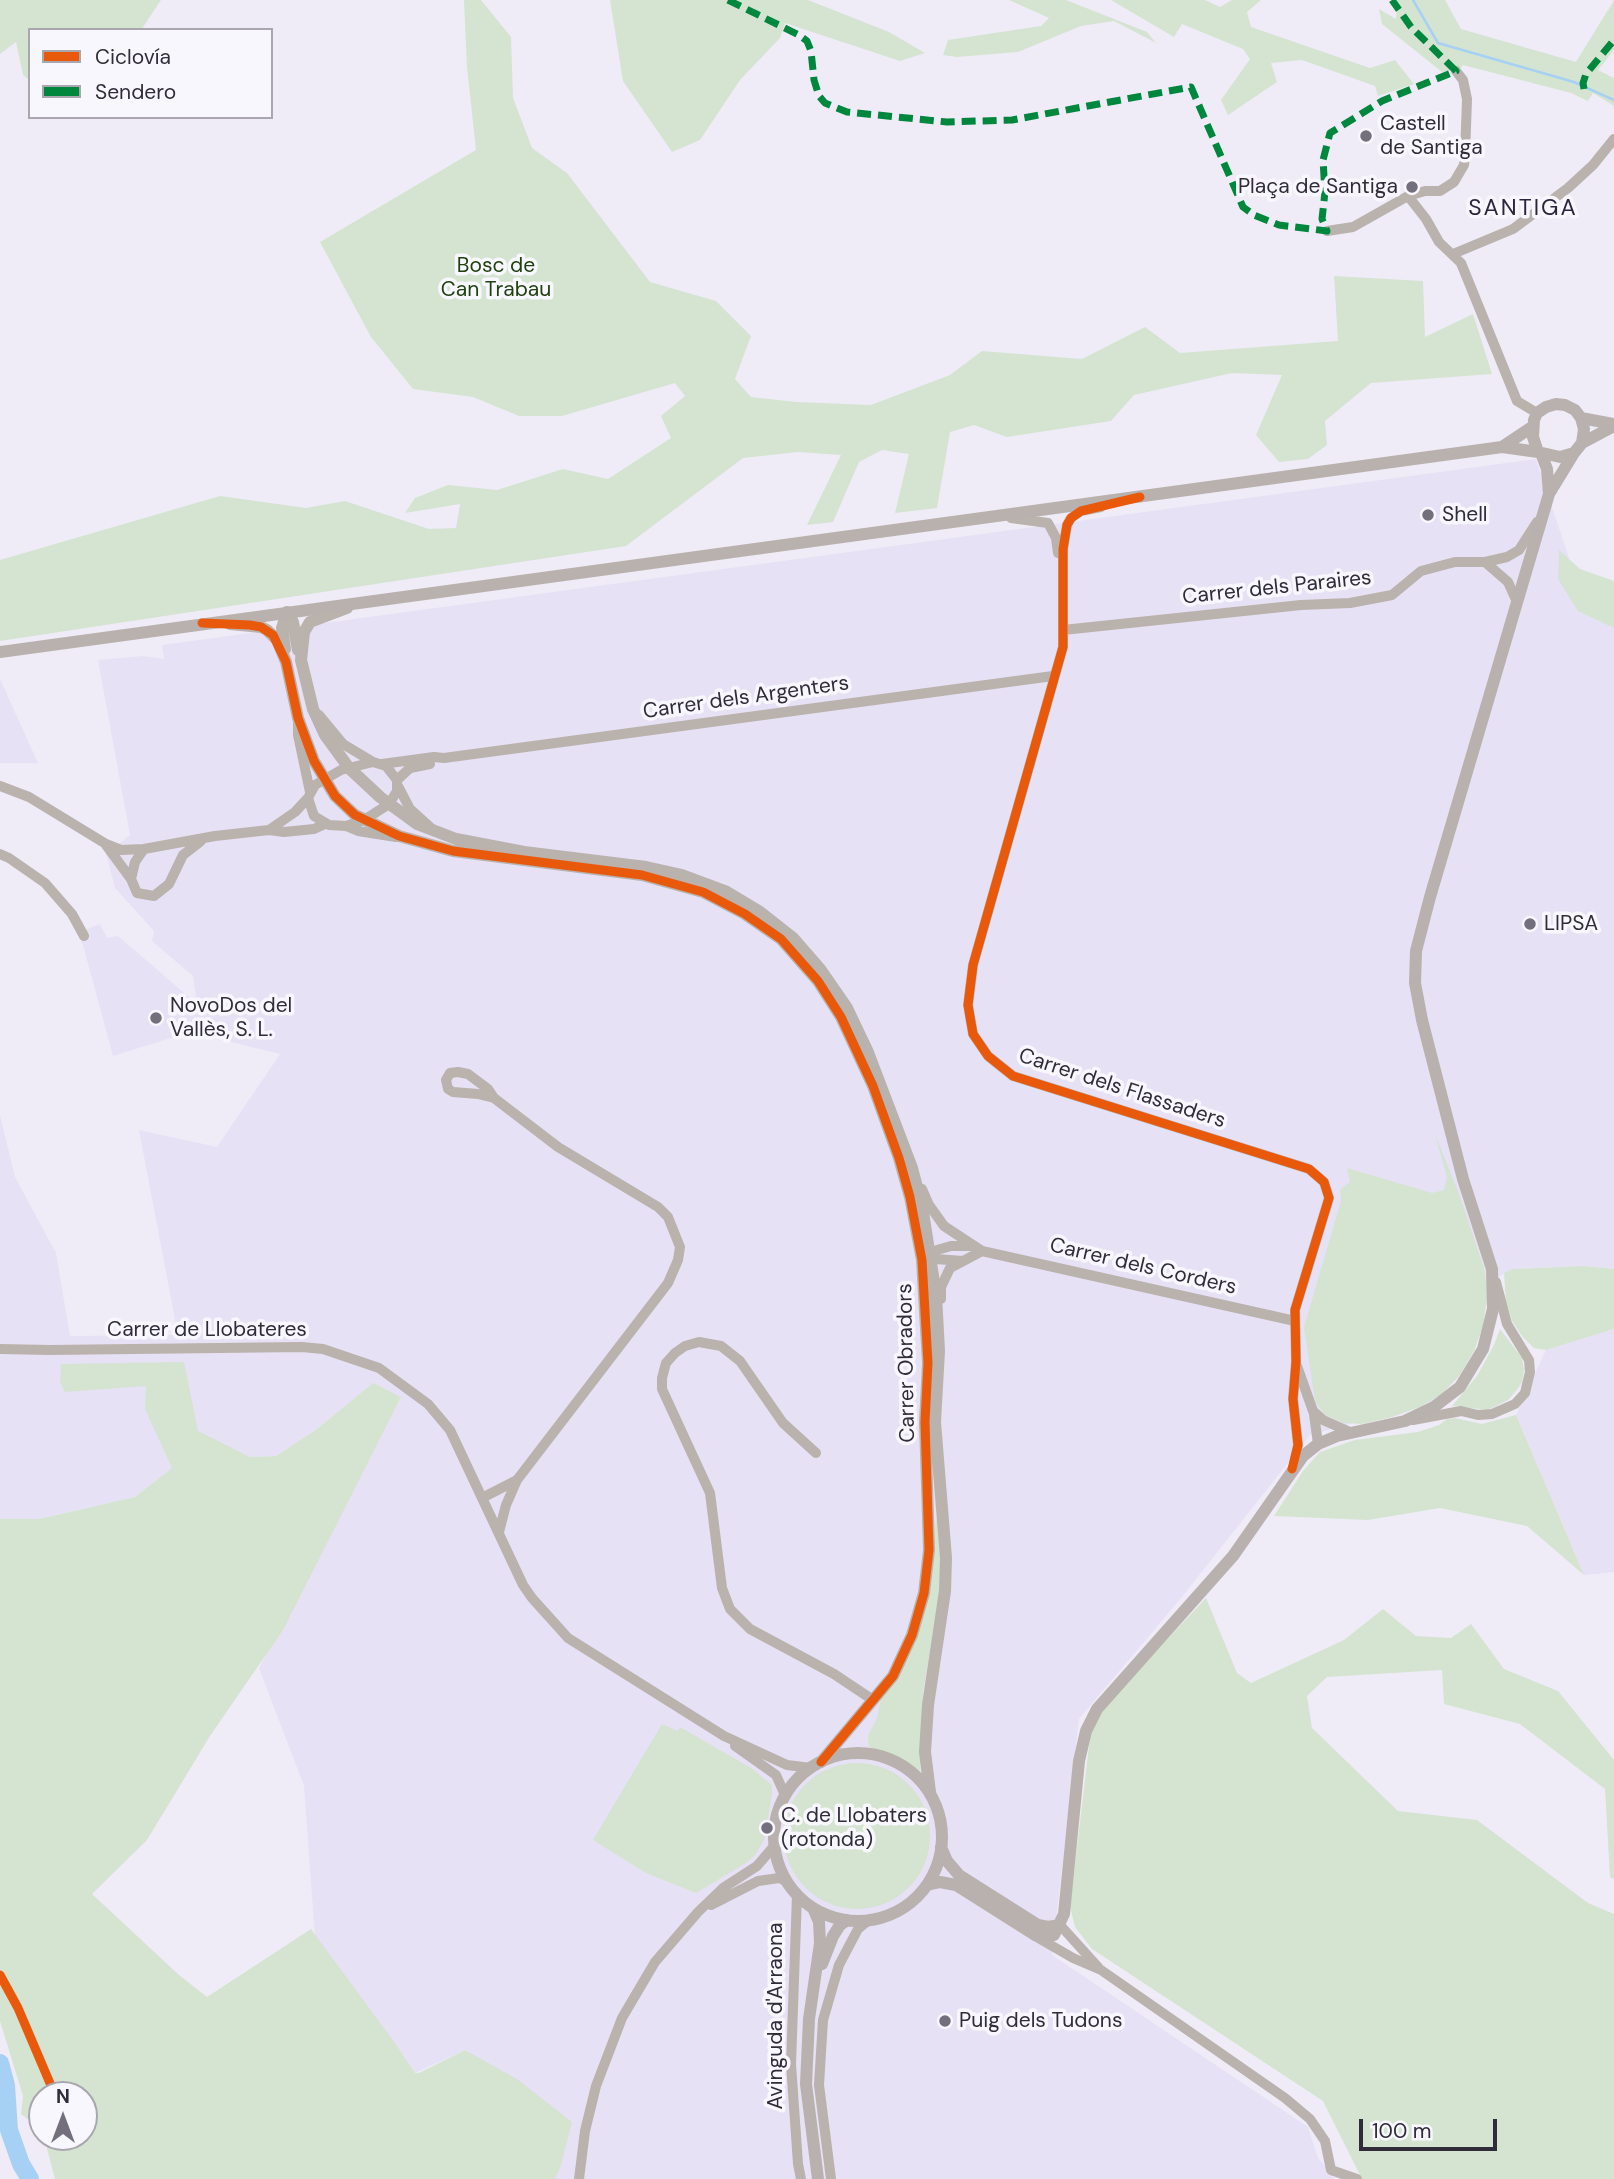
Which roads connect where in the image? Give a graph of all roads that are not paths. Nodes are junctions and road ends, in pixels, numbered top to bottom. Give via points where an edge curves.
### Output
1 (1455, 71) dead end
2 (1614, 139) edge
3 (1408, 196) junction
4 (1327, 231) dead end
5 (1453, 254) junction
6 (1537, 413) junction
7 (1581, 418) junction
8 (1614, 425) edge
9 (1532, 427) junction
10 (1502, 447) junction
11 (1578, 448) junction
12 (1540, 453) junction
13 (1549, 494) junction
14 (1140, 497) junction
15 (1544, 510) junction
16 (984, 518) junction
17 (1485, 562) junction
18 (1063, 585) junction
19 (369, 601) junction
20 (1517, 602) junction
21 (287, 612) junction
22 (202, 624) junction
23 (1063, 630) junction
24 (0, 652) edge
25 (301, 660) junction
26 (286, 662) junction
27 (1054, 676) junction
28 (313, 709) junction
29 (298, 718) junction
30 (444, 758) junction
31 (377, 763) junction
32 (349, 768) junction
33 (323, 779) junction
34 (397, 783) junction
35 (0, 786) edge
36 (0, 793) edge
37 (309, 795) junction
38 (29, 797) junction
39 (389, 804) junction
40 (364, 820) junction
41 (325, 824) junction
42 (346, 826) junction
43 (269, 830) junction
44 (432, 831) junction
45 (399, 836) junction
46 (209, 837) junction
47 (106, 844) junction
48 (144, 849) junction
49 (0, 854) edge
50 (530, 858) junction
51 (641, 866) junction
52 (612, 871) junction
53 (657, 878) junction
54 (131, 879) junction
55 (680, 884) junction
56 (707, 885) junction
57 (728, 905) junction
58 (769, 919) junction
59 (780, 928) junction
60 (84, 936) dead end
61 (833, 1001) junction
62 (494, 1098) dead end
63 (896, 1122) junction
64 (912, 1168) junction
65 (908, 1188) junction
66 (978, 1249) junction
67 (931, 1256) junction
68 (963, 1261) junction
69 (1492, 1269) junction
70 (1295, 1321) junction
71 (938, 1327) junction
72 (928, 1349) junction
73 (0, 1351) edge
74 (1296, 1362) junction
75 (1313, 1411) junction
76 (1405, 1421) junction
77 (930, 1422) junction
78 (1297, 1426) junction
79 (1350, 1432) junction
80 (1318, 1444) junction
81 (816, 1453) dead end
82 (1292, 1469) junction
83 (517, 1480) junction
84 (482, 1498) junction
85 (498, 1533) junction
86 (873, 1700) junction
87 (724, 1736) junction
88 (816, 1765) junction
89 (930, 1792) junction
90 (785, 1795) junction
91 (775, 1845) junction
92 (941, 1846) junction
93 (786, 1881) junction
94 (927, 1885) junction
95 (797, 1895) junction
96 (813, 1908) junction
97 (698, 1912) junction
98 (848, 1920) junction
99 (869, 1920) junction
100 (1060, 1925) junction
101 (1035, 1936) junction
102 (1101, 1970) junction
103 (816, 1977) junction
104 (1331, 2170) junction
105 (579, 2179) edge
106 (801, 2179) edge
107 (818, 2179) edge
108 (831, 2179) edge
109 (1322, 2179) edge
110 (1357, 2179) edge

1 - 3 street via 1463,80 1467,99 1464,165 1449,187
2 - 5 street via 1593,165 1533,215 1513,229
3 - 4 street via 1353,227
3 - 5 street via 1439,242
5 - 6 street via 1461,263 1517,401
6 - 7 main road via 1556,404 1575,410
6 - 9 main road
7 - 8 main road
7 - 11 main road via 1584,429
8 - 11 main road
9 - 10 main road
9 - 12 main road
10 - 12 main road
10 - 14 main road
11 - 12 main road via 1560,457
11 - 13 main road
12 - 13 main road
13 - 15 main road
14 - 16 main road
14 - 18 street, Carrer dels Flassaders via 1071,518 1063,550
15 - 17 street, Carrer dels Paraires via 1519,550
15 - 20 main road
16 - 18 street, Carrer dels Flassaders via 1048,523 1056,538
16 - 19 main road
17 - 20 street via 1508,582
17 - 23 street, Carrer dels Paraires via 1455,562 1421,571 1392,595 1350,603 1301,604
18 - 23 street, Carrer dels Flassaders
19 - 21 main road
19 - 25 street via 310,622 304,632
20 - 69 main road via 1419,933 1415,971 1422,1020 1450,1131
21 - 22 main road
21 - 25 street
21 - 26 street via 282,628
22 - 24 main road
22 - 26 street via 267,630
23 - 27 street, Carrer dels Flassaders
25 - 28 street
26 - 29 street
27 - 30 street, Carrer dels Argenters
27 - 70 street, Carrer dels Flassaders via 973,965 968,1005 973,1034 988,1056 1013,1076 1310,1169 1324,1182 1329,1198
28 - 31 street via 343,744
28 - 32 street via 324,735
29 - 33 street
29 - 37 street
30 - 31 street, Carrer dels Argenters
30 - 34 street, Carrer dels Argenters via 410,768
31 - 32 street, Carrer dels Argenters
31 - 34 street via 390,770
32 - 33 street, Carrer dels Argenters
32 - 39 street
33 - 37 street
33 - 40 street via 340,803
34 - 39 street
34 - 44 street via 410,809
35 - 38 street
36 - 38 street
37 - 41 street via 311,812
37 - 43 street via 295,812
38 - 47 street
39 - 40 street
39 - 44 street
40 - 42 street
40 - 45 street
41 - 42 street
41 - 43 street
42 - 45 street
43 - 46 street
44 - 50 street
45 - 50 street via 453,851
46 - 48 street
46 - 54 street via 183,855 169,884 154,896 137,892
47 - 48 street via 121,850
47 - 54 street
48 - 54 street
49 - 60 street via 45,883
50 - 51 street
50 - 52 street, Carrer Obradors
51 - 52 street
51 - 53 street
51 - 56 street
52 - 53 street, Carrer Obradors
53 - 55 street, Carrer Obradors
55 - 56 street
55 - 57 street, Carrer Obradors
56 - 57 street
56 - 58 street
57 - 58 street via 742,906 760,919
57 - 61 street, Carrer Obradors via 781,939
58 - 59 street
59 - 61 street via 819,973
59 - 63 street via 820,969 847,1008
61 - 63 street
61 - 65 street, Carrer Obradors via 873,1086
62 - 83 street via 558,1147 658,1207 668,1217 680,1247 668,1283
63 - 64 street
64 - 66 street, Carrer dels Corders via 944,1226
64 - 67 street
65 - 67 street via 915,1196 924,1245
65 - 72 street, Carrer Obradors via 922,1260
66 - 67 street, Carrer dels Corders via 951,1246
66 - 68 street
66 - 70 street, Carrer dels Corders
67 - 68 street
67 - 71 street
67 - 72 street via 927,1263 932,1336
68 - 71 street via 950,1268 941,1287
69 - 76 main road via 1492,1318 1477,1361 1447,1399
69 - 76 street via 1507,1324 1529,1360 1525,1393 1515,1405 1492,1414 1461,1410
70 - 74 street, Carrer dels Flassaders
71 - 77 street
72 - 77 street, Carrer Obradors
73 - 84 street, Carrer de Llobateres via 302,1346 335,1353 389,1374 428,1405 450,1430
74 - 75 street, Carrer dels Flassaders
74 - 78 street, Carrer dels Flassaders via 1293,1399
75 - 79 street
75 - 80 street, Carrer dels Flassaders
76 - 79 main road
77 - 86 street, Carrer Obradors via 924,1593 893,1676
77 - 89 street via 946,1558 928,1705 925,1752
78 - 80 street
78 - 82 street, Carrer dels Flassaders
79 - 80 main road
80 - 82 main road
81 - 86 street via 783,1423 740,1361 721,1346 699,1342 685,1346 666,1363 662,1389 710,1493 722,1588 730,1609 750,1629
82 - 100 main road via 1233,1556 1107,1695 1090,1721 1079,1761
83 - 84 street
83 - 85 street
84 - 85 street, Carrer de Llobateres
85 - 87 street, Carrer de Llobateres via 531,1598 568,1638
86 - 88 street, Carrer Obradors
87 - 88 street, Carrer de Llobateres via 788,1765
87 - 90 street, Carrer de Llobateres via 775,1775
88 - 89 main road via 848,1754 887,1758 913,1774
88 - 90 main road
89 - 92 main road via 940,1820
90 - 91 main road via 776,1819
91 - 93 main road
91 - 97 street via 757,1866 723,1888
92 - 94 main road
92 - 100 main road via 960,1875 1038,1925
93 - 95 main road
93 - 97 street via 758,1881
94 - 99 main road via 892,1915
94 - 101 main road via 956,1885
95 - 96 main road
95 - 106 street, Avinguda d'Arraona via 791,2064
96 - 98 main road
96 - 103 main road via 820,1931
97 - 105 street via 655,1962 622,2018 596,2086
98 - 99 main road
98 - 103 main road via 833,1936
99 - 108 street, Avinguda d'Arraona via 858,1929 839,1965 823,2020 819,2085
100 - 101 main road via 1054,1935
100 - 102 street
101 - 102 street
102 - 104 street via 1310,2119 1325,2141
103 - 107 main road, Avinguda d'Arraona via 806,2084
104 - 109 street
104 - 110 street

